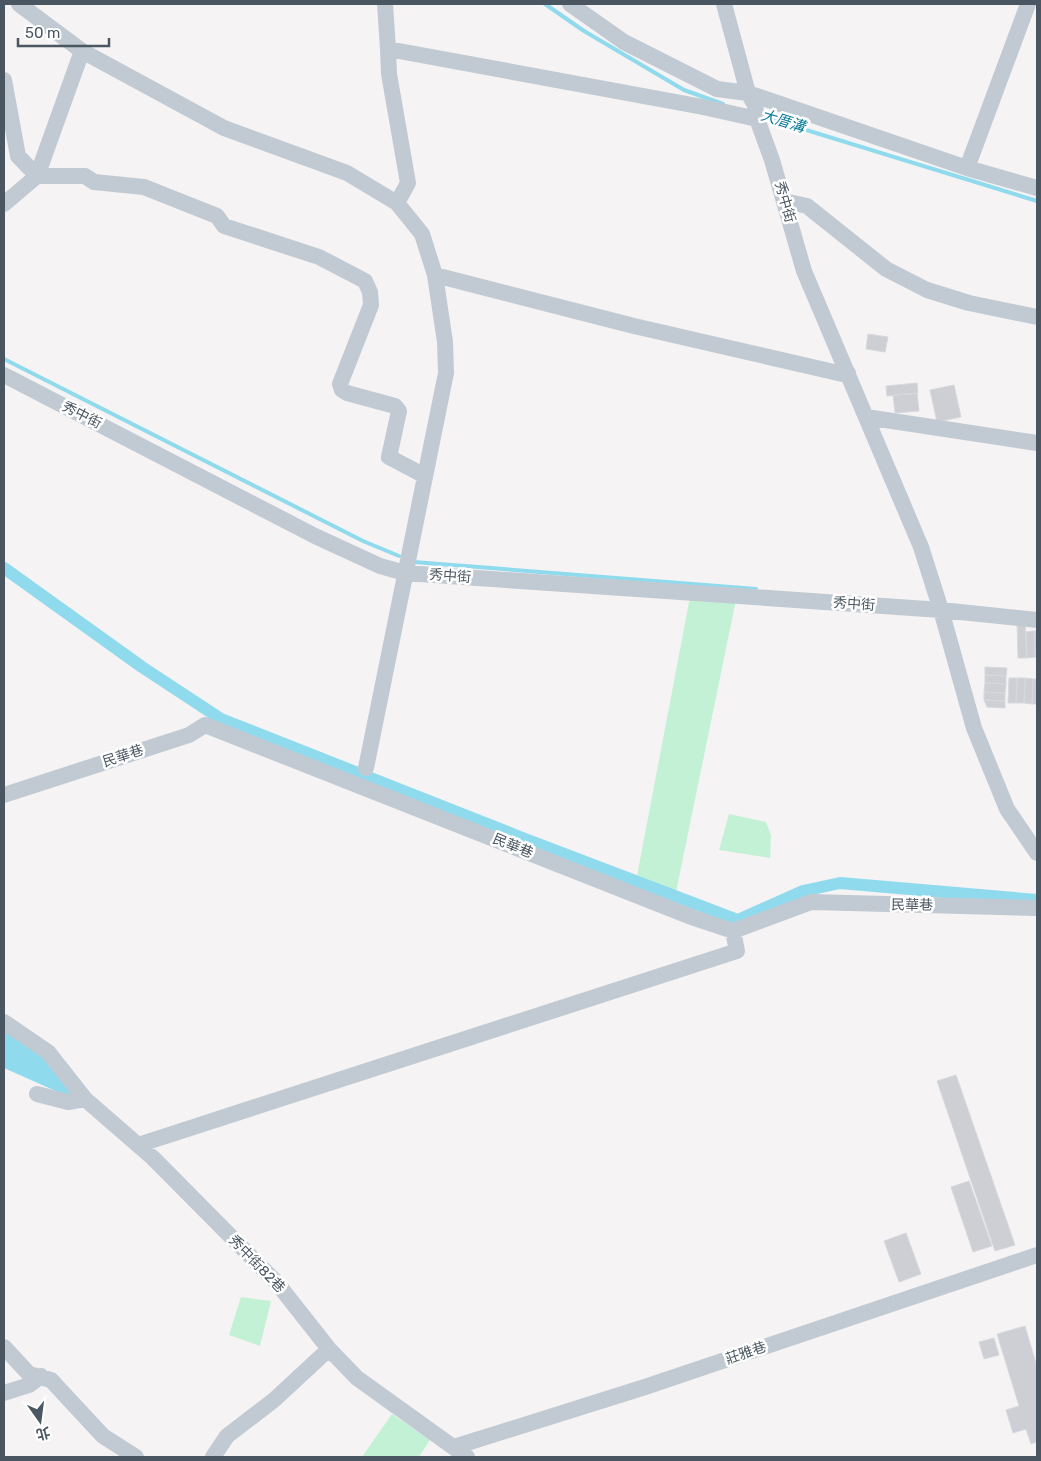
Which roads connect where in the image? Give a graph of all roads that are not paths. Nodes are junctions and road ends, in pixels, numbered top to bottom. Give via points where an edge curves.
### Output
1 (19, 4) edge
2 (385, 4) edge
3 (570, 4) edge
4 (724, 4) edge
5 (1028, 4) edge
6 (388, 49) junction
7 (82, 51) junction
8 (4, 80) edge
9 (753, 106) junction
10 (968, 168) junction
11 (37, 176) junction
12 (1037, 188) edge
13 (784, 201) junction
14 (396, 203) junction
15 (4, 204) edge
16 (435, 275) junction
17 (1037, 317) edge
18 (848, 373) junction
19 (4, 375) edge
20 (866, 417) junction
21 (1037, 443) edge
22 (425, 476) junction
23 (406, 573) junction
24 (942, 610) junction
25 (1037, 620) edge
26 (366, 768) dead end
27 (4, 795) edge
28 (1037, 854) edge
29 (1037, 908) edge
30 (733, 930) junction
31 (4, 1022) edge
32 (37, 1094) dead end
33 (85, 1099) junction
34 (138, 1145) junction
35 (1037, 1255) edge
36 (4, 1347) edge
37 (329, 1349) junction
38 (41, 1376) junction
39 (4, 1393) edge
40 (454, 1447) junction
41 (136, 1457) edge
42 (213, 1457) edge
43 (467, 1457) edge

1 - 7 street
2 - 6 street
3 - 9 street via 624,42
4 - 9 street, 秀中街
5 - 10 street
6 - 9 street via 703,106
6 - 14 street via 389,74 408,183
7 - 11 street
7 - 14 street via 224,128 347,173
8 - 11 street via 18,156
9 - 10 street
9 - 13 street, 秀中街
10 - 12 street
11 - 15 street
11 - 22 street via 85,176 94,182 144,187 217,216 224,226 318,257 364,281 370,292 371,306 340,384 342,390 396,406 399,411 389,457
13 - 17 street via 807,206 886,269 927,290 969,303
13 - 18 street, 秀中街 via 804,270
14 - 16 street via 422,234
16 - 18 street via 634,326
16 - 22 street via 446,373
18 - 20 street, 秀中街
19 - 23 street, 秀中街 via 315,536 380,566
20 - 21 street
20 - 24 street, 秀中街 via 921,547
22 - 23 street
23 - 24 street, 秀中街
23 - 26 street
24 - 25 street, 秀中街
24 - 28 street, 秀中街 via 974,728 1008,809
27 - 30 street, 民華巷 via 189,735 205,725 694,918
29 - 30 street, 民華巷 via 811,902
30 - 34 street via 737,951
31 - 33 street, 秀中街82巷 via 48,1052
32 - 33 street via 68,1102
33 - 34 street, 秀中街82巷
34 - 37 street, 秀中街82巷 via 277,1283
35 - 40 street, 莊雅巷 via 646,1387
36 - 38 street via 29,1374
37 - 40 street, 秀中街82巷 via 357,1378
37 - 42 street via 274,1400 227,1436
38 - 39 street via 29,1385
38 - 41 street via 51,1380 103,1436
40 - 43 street, 秀中街82巷

